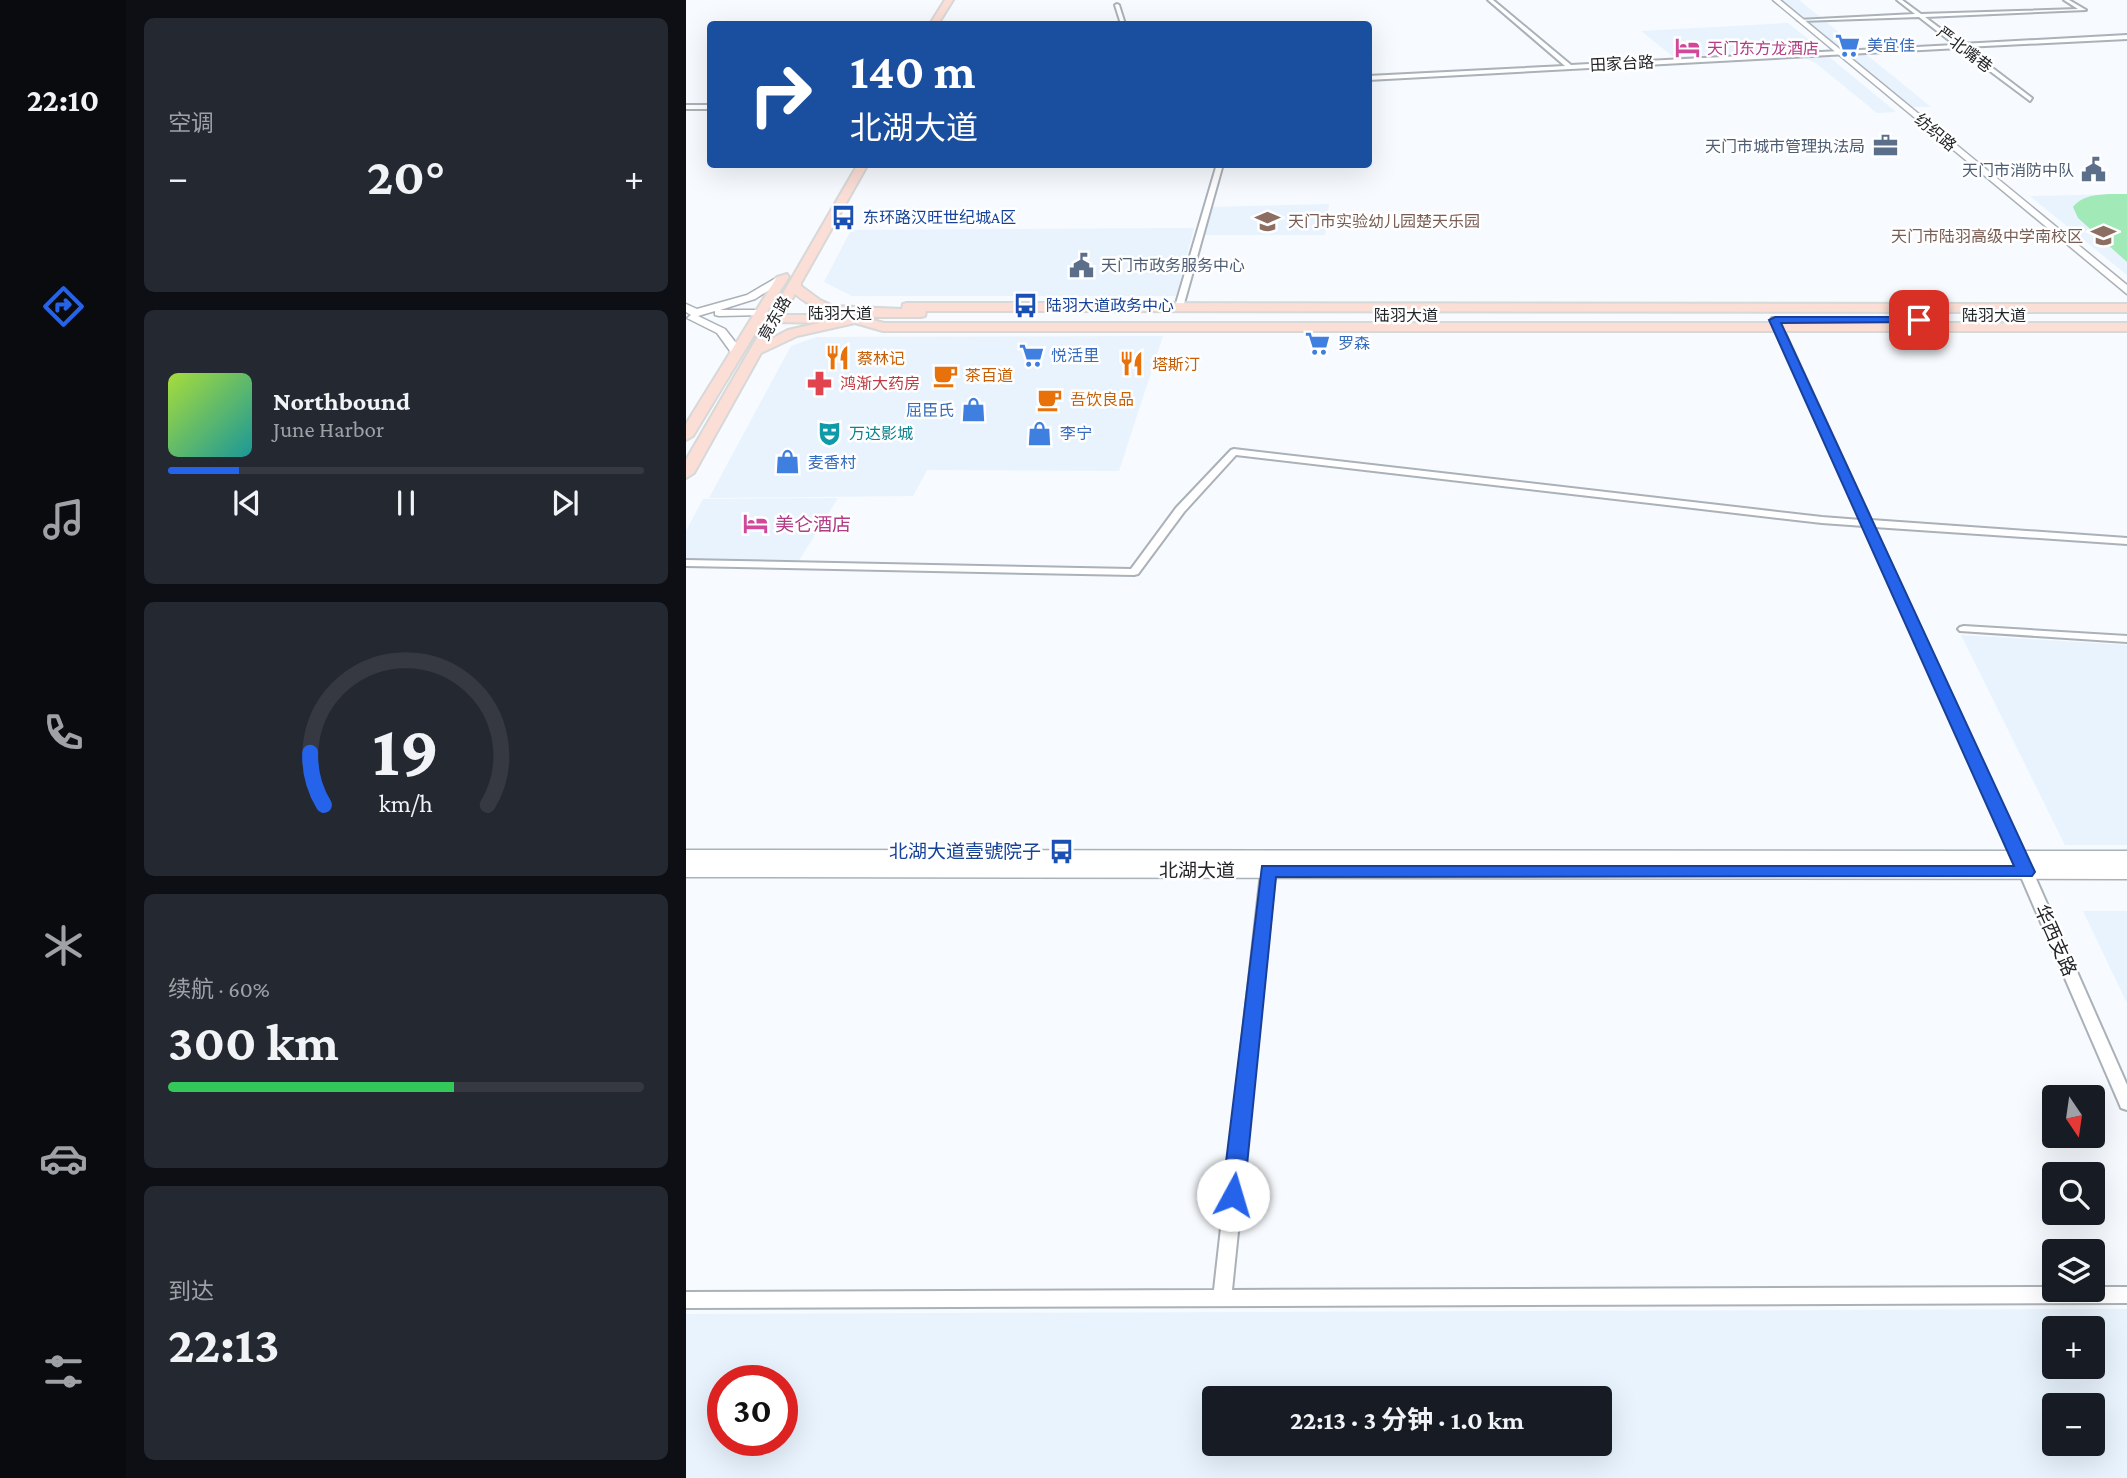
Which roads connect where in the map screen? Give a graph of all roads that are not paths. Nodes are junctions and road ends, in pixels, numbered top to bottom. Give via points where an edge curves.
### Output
1 (949, 0) edge
2 (959, 0) edge
3 (1490, 0) edge
4 (1776, 0) edge
5 (1899, 0) edge
6 (2066, 0) edge
7 (1118, 5) dead end
8 (1923, 17) junction
9 (1800, 20) junction
10 (936, 21) edge
11 (947, 21) edge
12 (1122, 21) edge
13 (2127, 37) edge
14 (1962, 46) junction
15 (1838, 51) junction
16 (1569, 66) junction
17 (1372, 78) edge
18 (2030, 99) dead end
19 (686, 107) edge
20 (707, 107) edge
21 (848, 168) edge
22 (861, 168) edge
23 (1219, 168) edge
24 (809, 232) dead end
25 (788, 268) dead end
26 (780, 280) junction
27 (795, 281) junction
28 (2127, 292) edge
29 (1179, 307) junction
30 (2127, 308) edge
31 (842, 313) junction
32 (689, 316) edge
33 (768, 316) junction
34 (2127, 317) edge
35 (855, 319) junction
36 (1776, 324) junction
37 (2127, 327) edge
38 (755, 351) junction
39 (737, 352) junction
40 (686, 436) edge
41 (686, 473) edge
42 (1868, 525) junction
43 (2127, 541) edge
44 (686, 564) edge
45 (1964, 629) dead end
46 (2127, 639) edge
47 (686, 857) edge
48 (2127, 858) edge
49 (1269, 864) junction
50 (2023, 865) junction
51 (686, 870) edge
52 (2127, 872) edge
53 (2127, 1103) edge
54 (2127, 1295) edge
55 (1222, 1298) junction
56 (686, 1300) edge

1 - 10 main road
2 - 11 main road
3 - 16 street
4 - 9 main road, 纺织路
5 - 8 street, 严北嘴巷
6 - 8 street via 2084,10
7 - 12 street
8 - 9 street
8 - 14 street, 严北嘴巷
9 - 15 main road, 纺织路
13 - 14 street, 田家台路
14 - 15 street, 田家台路
14 - 18 street, 严北嘴巷
15 - 16 street, 田家台路
15 - 28 main road, 纺织路
16 - 17 street, 田家台路
19 - 20 street
21 - 24 main road
22 - 27 main road, 竟东路
23 - 29 street
25 - 26 main road, 竟东路
26 - 32 main road via 751,297
26 - 33 main road, 竟东路
27 - 31 main road via 803,296
27 - 33 main road, 竟东路
29 - 30 main road
29 - 31 main road via 876,307
31 - 33 main road, 陆羽大道
31 - 34 main road, 陆羽大道
32 - 33 main road, 陆羽大道
32 - 39 main road via 718,329
33 - 35 main road, 陆羽大道
33 - 38 main road, 竟东路
33 - 39 main road, 竟东路
34 - 36 main road, 陆羽大道
35 - 36 main road via 883,327
35 - 38 main road via 793,333
36 - 37 main road
36 - 42 street, 华西支路
38 - 41 main road, 竟东路
39 - 40 main road, 竟东路
42 - 43 street
42 - 44 street via 1234,452 1180,510 1134,572
42 - 50 street, 华西支路
45 - 46 street
47 - 49 main road, 北湖大道
48 - 50 main road, 北湖大道
49 - 50 main road, 北湖大道
49 - 51 main road, 北湖大道
49 - 55 street
50 - 52 main road, 北湖大道
50 - 53 street, 华西支路
54 - 55 street
55 - 56 street

